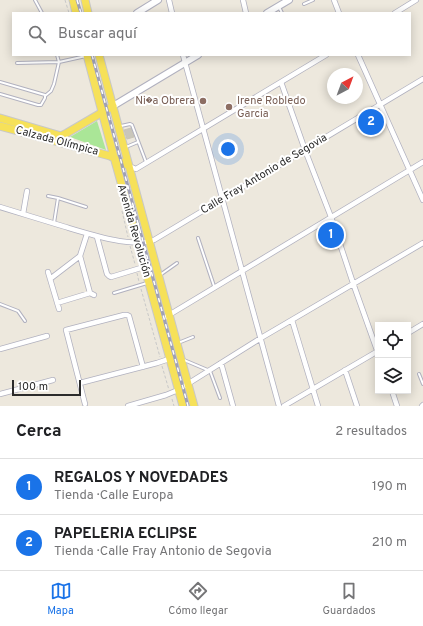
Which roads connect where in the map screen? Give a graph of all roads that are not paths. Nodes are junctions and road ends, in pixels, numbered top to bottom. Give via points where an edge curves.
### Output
1 (35, 0) edge
2 (73, 0) edge
3 (84, 0) edge
4 (158, 0) edge
5 (169, 0) edge
6 (243, 0) edge
7 (289, 0) edge
8 (313, 0) edge
9 (334, 0) edge
10 (416, 0) edge
11 (304, 4) dead end
12 (278, 6) junction
13 (41, 12) edge
14 (76, 12) edge
15 (88, 12) edge
16 (139, 12) edge
17 (172, 12) edge
18 (246, 12) edge
19 (269, 12) edge
20 (281, 12) edge
21 (340, 12) edge
22 (397, 12) edge
23 (57, 56) edge
24 (87, 56) edge
25 (99, 56) edge
26 (183, 56) edge
27 (196, 56) edge
28 (324, 56) edge
29 (358, 56) edge
30 (59, 62) junction
31 (185, 62) junction
32 (17, 63) dead end
33 (423, 79) edge
34 (0, 82) edge
35 (281, 82) junction
36 (0, 94) edge
37 (45, 96) junction
38 (380, 105) junction
39 (113, 106) junction
40 (102, 113) junction
41 (0, 118) edge
42 (0, 122) edge
43 (0, 126) edge
44 (119, 127) junction
45 (204, 128) junction
46 (138, 142) junction
47 (124, 147) junction
48 (305, 150) junction
49 (114, 157) junction
50 (423, 162) edge
51 (146, 163) junction
52 (129, 166) junction
53 (410, 170) junction
54 (27, 191) dead end
55 (48, 196) dead end
56 (58, 198) junction
57 (222, 199) junction
58 (423, 200) edge
59 (0, 207) edge
60 (86, 207) dead end
61 (23, 214) junction
62 (331, 217) junction
63 (54, 224) junction
64 (88, 234) junction
65 (98, 236) junction
66 (198, 238) dead end
67 (133, 242) junction
68 (150, 242) junction
69 (423, 242) edge
70 (80, 256) junction
71 (177, 263) dead end
72 (144, 266) junction
73 (242, 271) junction
74 (48, 272) dead end
75 (159, 276) junction
76 (50, 279) junction
77 (149, 283) junction
78 (353, 284) junction
79 (215, 288) junction
80 (114, 293) dead end
81 (57, 303) junction
82 (0, 304) edge
83 (58, 309) dead end
84 (169, 315) junction
85 (292, 320) junction
86 (25, 321) dead end
87 (159, 321) junction
88 (423, 324) edge
89 (411, 331) edge
90 (47, 336) dead end
91 (193, 337) dead end
92 (261, 338) junction
93 (177, 344) junction
94 (375, 344) edge
95 (0, 349) edge
96 (375, 354) edge
97 (170, 359) junction
98 (181, 359) junction
99 (221, 363) junction
100 (143, 367) junction
101 (210, 370) junction
102 (345, 370) junction
103 (419, 374) dead end
104 (53, 380) dead end
105 (80, 383) junction
106 (423, 384) edge
107 (188, 385) junction
108 (313, 389) junction
109 (178, 390) junction
110 (0, 394) edge
111 (393, 394) edge
112 (220, 398) dead end
113 (148, 401) junction
114 (86, 404) dead end
115 (128, 406) edge
116 (150, 406) edge
117 (183, 406) edge
118 (194, 406) edge
119 (233, 406) edge
120 (279, 406) edge
121 (284, 406) edge
122 (318, 406) edge
123 (357, 406) edge
124 (397, 406) edge

1 - 13 lane
2 - 14 main road
3 - 15 main road
4 - 16 street
5 - 17 street
6 - 18 street
7 - 12 street
8 - 11 lane
9 - 21 street
10 - 22 street
12 - 19 street
12 - 20 lane
23 - 30 lane
24 - 30 lane
24 - 40 main road, Avenida Revolución
25 - 39 main road, Avenida Revolución
26 - 31 street
27 - 31 street
28 - 35 street
29 - 38 street
30 - 32 lane
30 - 37 lane via 54,84
31 - 39 street
31 - 45 street
33 - 38 street, Calle Fray Antonio de Segovia
34 - 37 lane
35 - 45 street
35 - 48 street
36 - 37 lane via 40,105
38 - 48 street, Calle Fray Antonio de Segovia
38 - 53 street
39 - 40 main road, Calzada Olímpica
39 - 44 main road, Avenida Revolución
40 - 41 main road, Calzada Olímpica via 61,136
40 - 49 main road, Avenida Revolución
41 - 42 street
43 - 49 main road, Calzada Olímpica
44 - 46 lane via 131,124
44 - 47 main road, Avenida Revolución
45 - 51 street
45 - 57 street
46 - 47 lane
46 - 51 lane
47 - 52 main road, Avenida Revolución
48 - 57 street, Calle Fray Antonio de Segovia
48 - 62 street
49 - 52 main road, Calzada Olímpica
49 - 67 main road, Avenida Revolución
50 - 53 street
51 - 52 street via 136,169
52 - 68 main road, Avenida Revolución
53 - 58 street
53 - 62 street
54 - 61 street
55 - 56 lane
56 - 60 lane
56 - 63 lane
57 - 68 street, Calle Fray Antonio de Segovia
57 - 73 street
59 - 61 street
61 - 63 street
62 - 73 street
62 - 78 street
63 - 64 street
64 - 65 street
64 - 70 street
65 - 67 street
65 - 72 street via 109,276
66 - 79 lane
67 - 68 street
67 - 72 main road, Avenida Revolución
68 - 75 main road, Avenida Revolución
69 - 78 street
70 - 76 street
70 - 81 street via 92,294
71 - 75 lane
72 - 77 main road, Avenida Revolución
73 - 79 street
73 - 92 street
74 - 76 street
75 - 84 main road, Avenida Revolución
76 - 81 street
77 - 80 lane
77 - 87 main road, Avenida Revolución
78 - 85 street
78 - 94 street
79 - 84 street
81 - 83 street
82 - 86 lane via 18,311
84 - 87 street
84 - 93 main road, Avenida Revolución
85 - 92 street
85 - 108 street
87 - 97 main road, Avenida Revolución
88 - 89 street
90 - 95 street
91 - 93 lane
92 - 99 street
92 - 120 street
93 - 98 main road, Avenida Revolución
96 - 102 street
97 - 100 street
97 - 109 main road, Avenida Revolución
98 - 101 lane
98 - 107 main road, Avenida Revolución
99 - 101 street
99 - 119 street
100 - 105 street
100 - 105 street via 129,316 124,314 66,330
101 - 107 street
101 - 112 lane
102 - 108 street
102 - 123 street
103 - 106 lane
104 - 110 street
105 - 114 street
107 - 109 street
107 - 118 main road, Avenida Revolución
108 - 121 street
108 - 122 street
109 - 113 street
109 - 117 main road, Avenida Revolución
111 - 124 street
113 - 115 street
113 - 116 street

